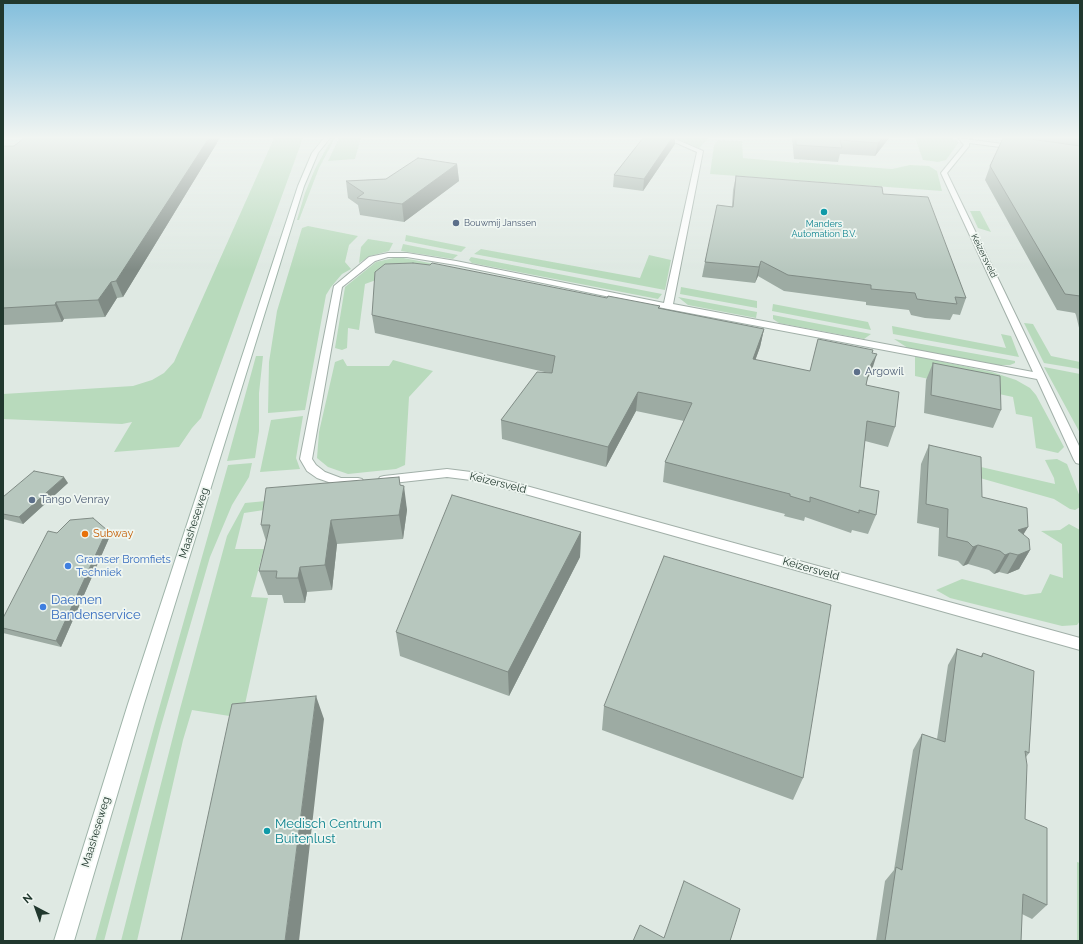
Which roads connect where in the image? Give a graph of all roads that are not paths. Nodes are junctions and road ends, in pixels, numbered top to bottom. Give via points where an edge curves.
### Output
1 (302, 182) edge
2 (694, 182) edge
3 (948, 182) edge
4 (668, 306) junction
5 (1041, 377) junction
6 (1080, 460) edge
7 (1080, 644) edge
8 (64, 941) edge

1 - 8 street, Maasheseweg via 136,704
2 - 4 street
3 - 5 street, Keizersveld
4 - 5 street, Keizersveld
4 - 7 street, Keizersveld via 407,255 388,255 372,259 338,286 306,459 311,468 321,475 340,482 364,482 447,473 479,477
5 - 6 street, Keizersveld

